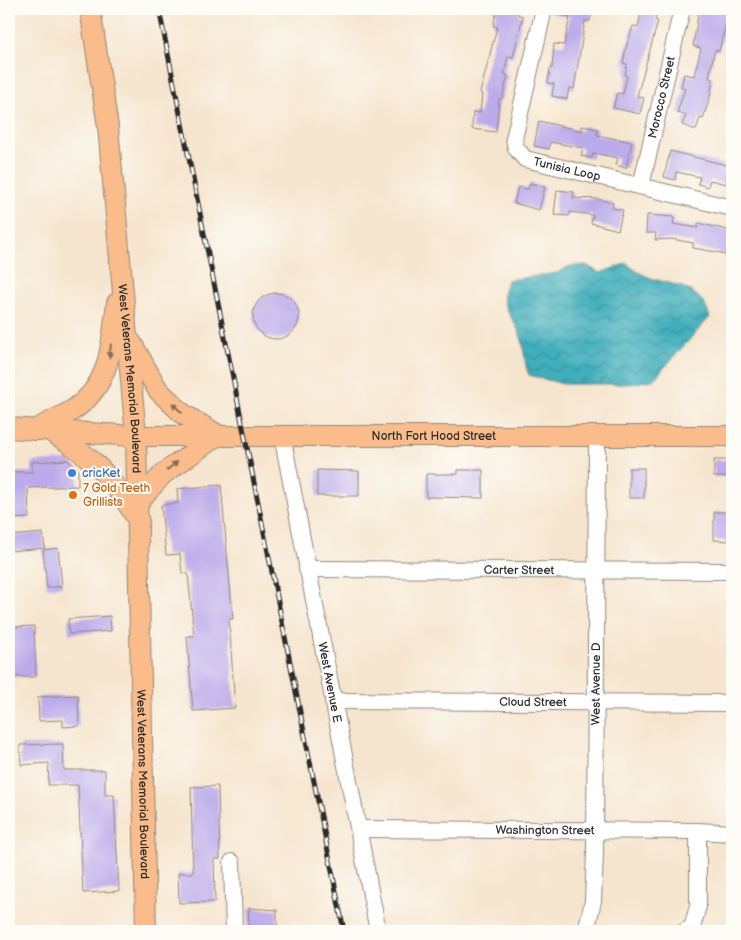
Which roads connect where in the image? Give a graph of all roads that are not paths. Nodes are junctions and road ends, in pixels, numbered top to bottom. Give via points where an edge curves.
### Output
1 (90, 9) edge
2 (544, 9) edge
3 (682, 9) edge
4 (641, 186) junction
5 (732, 208) edge
6 (122, 268) junction
7 (128, 337) junction
8 (9, 428) edge
9 (43, 431) junction
10 (218, 435) junction
11 (282, 435) junction
12 (136, 436) junction
13 (597, 436) junction
14 (732, 436) edge
15 (139, 501) junction
16 (140, 523) junction
17 (307, 569) junction
18 (597, 570) junction
19 (732, 571) edge
20 (333, 701) junction
21 (598, 702) junction
22 (732, 703) edge
23 (359, 829) junction
24 (595, 831) junction
25 (698, 831) junction
26 (732, 833) edge
27 (232, 862) dead end
28 (146, 931) edge
29 (234, 931) edge
30 (378, 931) edge
31 (586, 931) edge
32 (685, 931) edge

1 - 6 main road, West Veterans Memorial Boulevard via 108,127
2 - 4 street, Tunisia Loop via 514,139 516,148 525,159
3 - 4 street, Morocco Street
4 - 5 street, Tunisia Loop
6 - 7 main road, West Veterans Memorial Boulevard
6 -> 9 main road via 108,365 102,380 74,409
10 -> 7 main road via 183,414 158,390
7 - 12 main road, West Veterans Memorial Boulevard
8 - 9 main road, North Fort Hood Street
9 - 12 main road, North Fort Hood Street
9 - 16 main road via 80,448 99,466
10 - 11 main road, North Fort Hood Street
10 - 12 main road, North Fort Hood Street
15 -> 10 main road via 163,474
11 - 13 main road, North Fort Hood Street
11 - 17 street, West Avenue E
12 - 15 main road, West Veterans Memorial Boulevard
13 - 14 main road, North Fort Hood Street
13 - 18 street, West Avenue D
15 - 16 main road, West Veterans Memorial Boulevard
16 - 28 main road, West Veterans Memorial Boulevard
17 - 18 street, Carter Street
17 - 20 street, West Avenue E
18 - 19 street, Carter Street
18 - 21 street, West Avenue D
20 - 21 street, Cloud Street
20 - 23 street, West Avenue E
21 - 22 street, Cloud Street
21 - 24 street, West Avenue D
23 - 24 street, Washington Street
23 - 30 street, West Avenue E
24 - 25 street, Washington Street
24 - 31 street, West Avenue D via 593,901
25 - 26 street, Washington Street
25 - 32 street via 697,914 692,928
27 - 29 street

